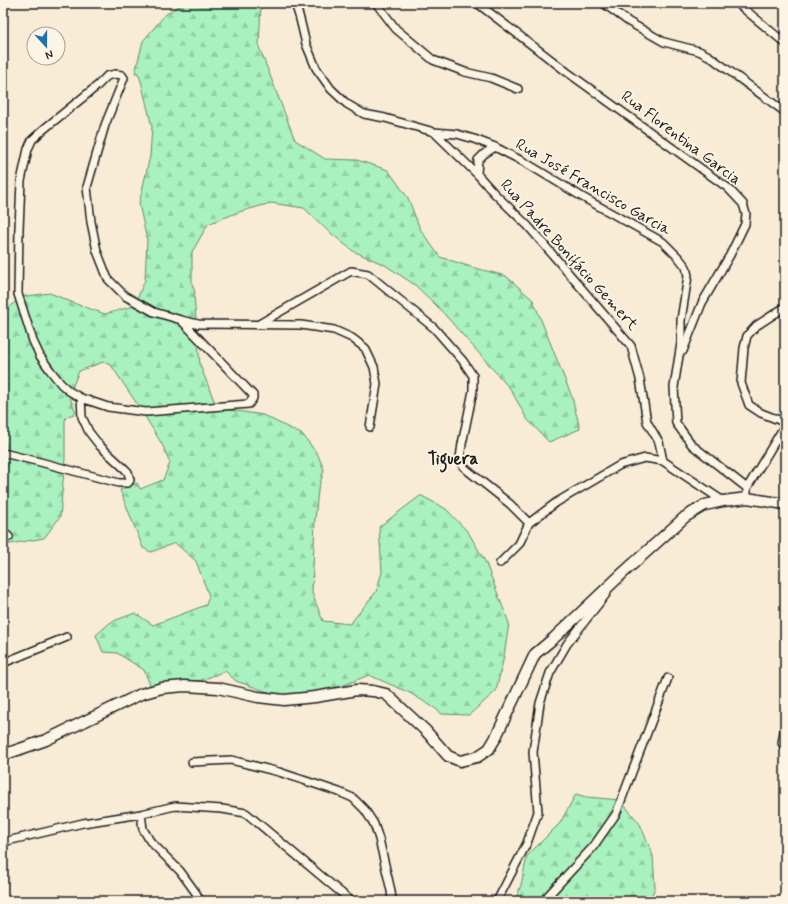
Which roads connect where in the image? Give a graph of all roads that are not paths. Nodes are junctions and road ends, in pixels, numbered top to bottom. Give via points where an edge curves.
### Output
1 (295, 3) edge
2 (376, 3) edge
3 (477, 3) edge
4 (603, 3) edge
5 (737, 3) edge
6 (785, 43) edge
7 (518, 89) dead end
8 (785, 112) edge
9 (434, 132) junction
10 (494, 147) junction
11 (477, 174) junction
12 (785, 307) edge
13 (181, 320) junction
14 (259, 325) junction
15 (677, 366) junction
16 (81, 398) junction
17 (785, 420) edge
18 (785, 425) edge
19 (370, 427) dead end
20 (3, 453) edge
21 (663, 461) junction
22 (747, 493) junction
23 (723, 501) junction
24 (785, 504) edge
25 (529, 523) junction
26 (500, 563) dead end
27 (624, 572) junction
28 (67, 637) dead end
29 (3, 663) edge
30 (668, 678) dead end
31 (785, 726) edge
32 (785, 748) edge
33 (3, 755) edge
34 (192, 762) dead end
35 (141, 814) junction
36 (3, 842) edge
37 (342, 898) edge
38 (56, 901) edge
39 (65, 901) edge
40 (200, 901) edge
41 (351, 901) edge
42 (392, 901) edge
43 (497, 901) edge
44 (543, 901) edge

1 - 9 street, Rua José Francisco Garcia via 306,44 316,68 330,89 347,104 364,114
2 - 7 street via 396,29 433,60
3 - 15 street, Rua Florentina Garcia via 567,72 728,188 743,204 745,224 702,303
4 - 8 street via 629,22 664,42 709,56
5 - 6 street
9 - 10 street, Rua José Francisco Garcia via 474,138
9 - 11 street, Rua Padre Bonifácio Gemert
10 - 11 street via 478,160
10 - 15 street, Rua José Francisco Garcia via 663,242 679,258 686,267 688,276 681,320 682,343
11 - 21 street, Rua Padre Bonifácio Gemert via 528,226 631,346 640,379 647,422 659,442
12 - 17 street via 756,326 747,336 741,384 749,405 761,413
13 - 14 street via 198,324
13 - 16 street via 253,395 249,404 146,412 108,407
13 - 16 street via 154,312 125,296 108,279 97,251 87,186 105,125 124,78 115,74 106,76 32,140 21,181 18,294 40,356 61,384
14 - 19 street via 301,325 334,330 352,338 365,348 374,367 377,384
14 - 25 street via 351,271 368,274 434,328 467,366 473,376 473,391 462,444 462,465
15 - 22 street, Rua José Francisco Garcia via 674,387 676,423 692,445
16 - 20 street via 82,417 89,432 128,472 130,482 119,483
18 - 22 street
21 - 23 street
21 - 25 street via 645,458 620,465 557,502
22 - 23 main road
22 - 24 main road
23 - 27 main road via 705,505 685,517
25 - 26 street via 519,544
27 - 33 main road via 534,654 495,740 489,749 476,757 460,761 448,756 426,731 386,694 357,690 284,700 218,688 185,686 162,688 142,694 46,740
27 - 43 street via 567,644 550,674 540,703 533,752 538,812 527,843
28 - 29 street
30 - 44 street via 616,814 593,848
31 - 32 street via 782,742
34 - 42 street via 231,760 279,772 353,798 374,824
35 - 36 street via 83,823
35 - 37 street via 175,806 246,813
35 - 40 street via 143,828 150,841 180,871
37 - 41 street
38 - 39 street

